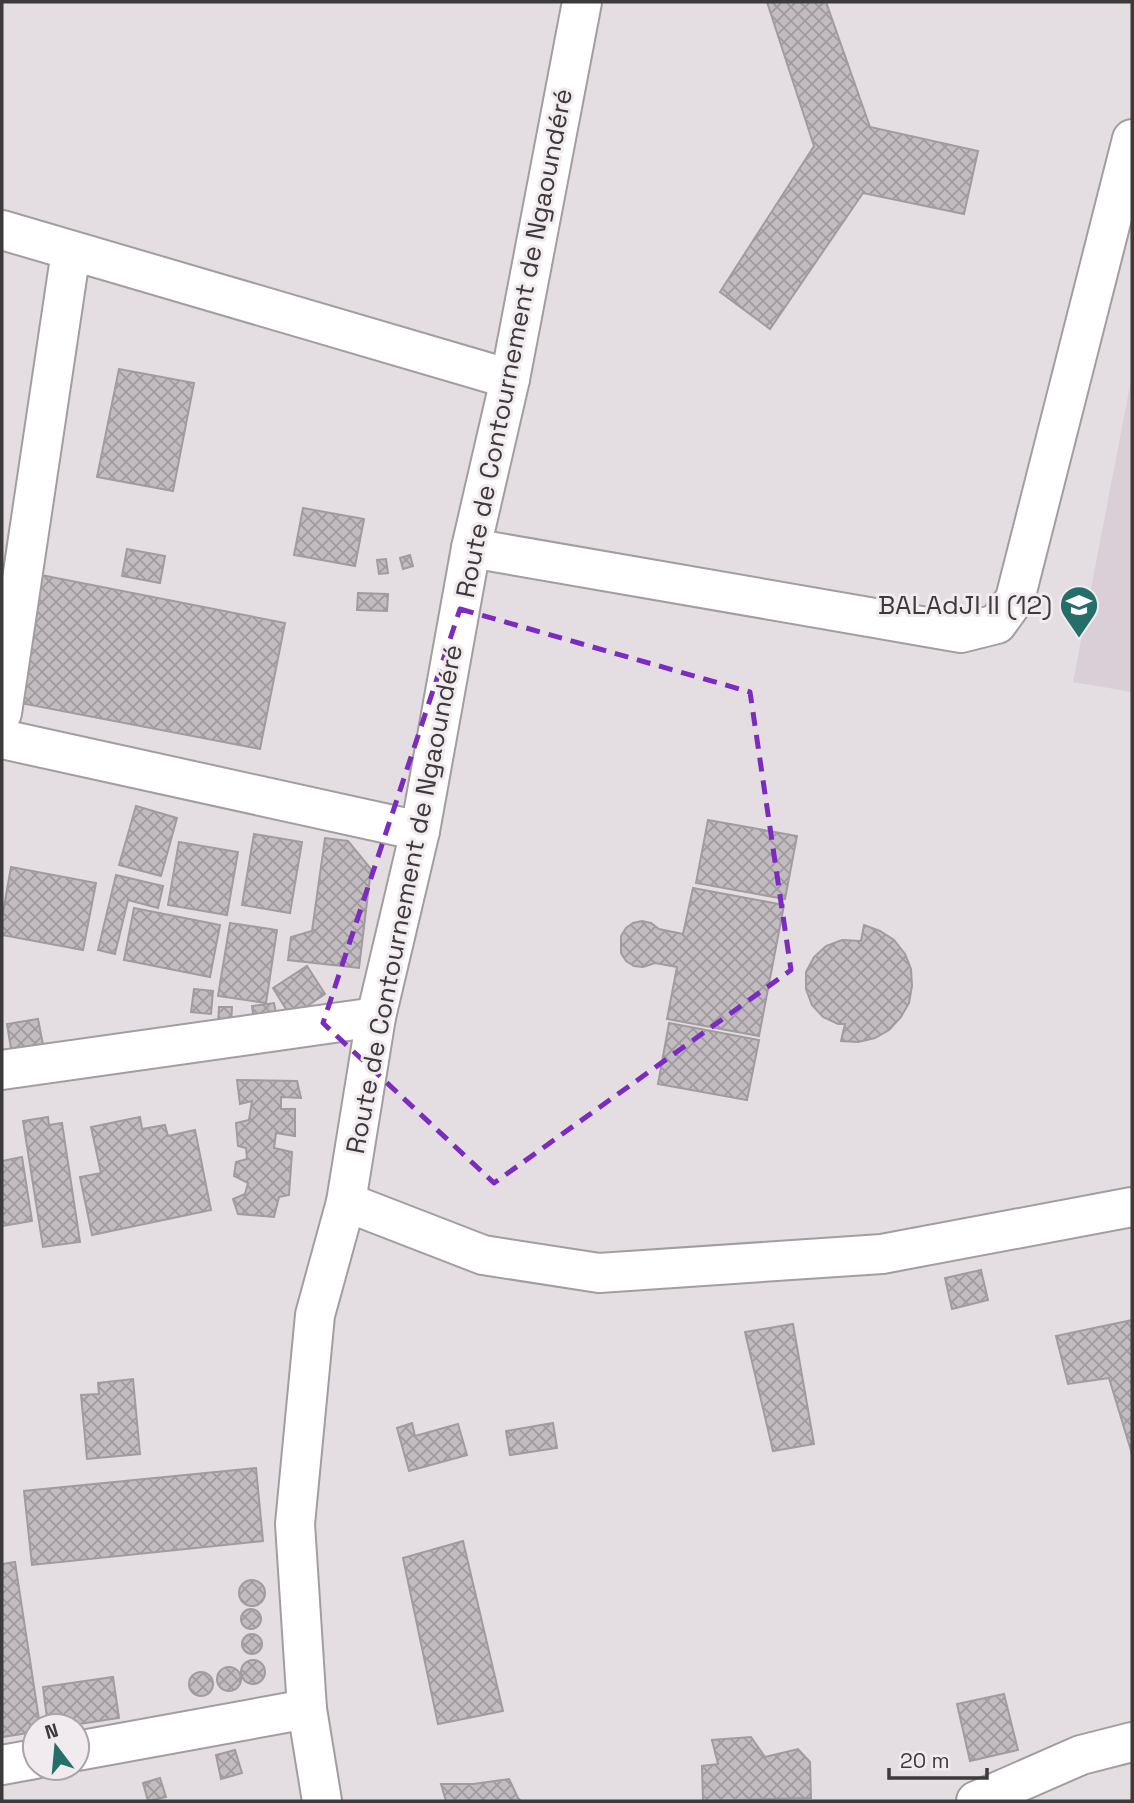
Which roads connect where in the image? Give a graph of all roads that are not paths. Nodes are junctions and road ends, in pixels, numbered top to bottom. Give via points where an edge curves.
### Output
1 (582, 2) edge
2 (1132, 139) edge
3 (2, 230) edge
4 (71, 251) junction
5 (510, 379) junction
6 (471, 548) junction
7 (2, 713) edge
8 (2, 738) edge
9 (420, 831) junction
10 (376, 1017) junction
11 (2, 1070) edge
12 (345, 1202) junction
13 (1132, 1207) edge
14 (307, 1709) junction
15 (1132, 1742) edge
16 (91, 1748) edge
17 (21, 1762) edge
18 (2, 1765) edge
19 (322, 1801) edge
20 (976, 1801) edge

1 - 5 street, Route de Contournement de Ngaoundéré
2 - 6 street via 1015,599 997,624 961,633
3 - 4 street
4 - 5 street
4 - 7 street
5 - 6 street, Route de Contournement de Ngaoundéré
6 - 9 street, Route de Contournement de Ngaoundéré
8 - 9 street
9 - 10 street, Route de Contournement de Ngaoundéré
10 - 11 street
10 - 12 street, Route de Contournement de Ngaoundéré
12 - 13 street via 483,1255 598,1273 882,1254
12 - 14 street, Route de Contournement de Ngaoundéré via 315,1315 295,1524
14 - 16 street
14 - 19 street, Route de Contournement de Ngaoundéré
15 - 20 street via 1082,1755
17 - 18 street

